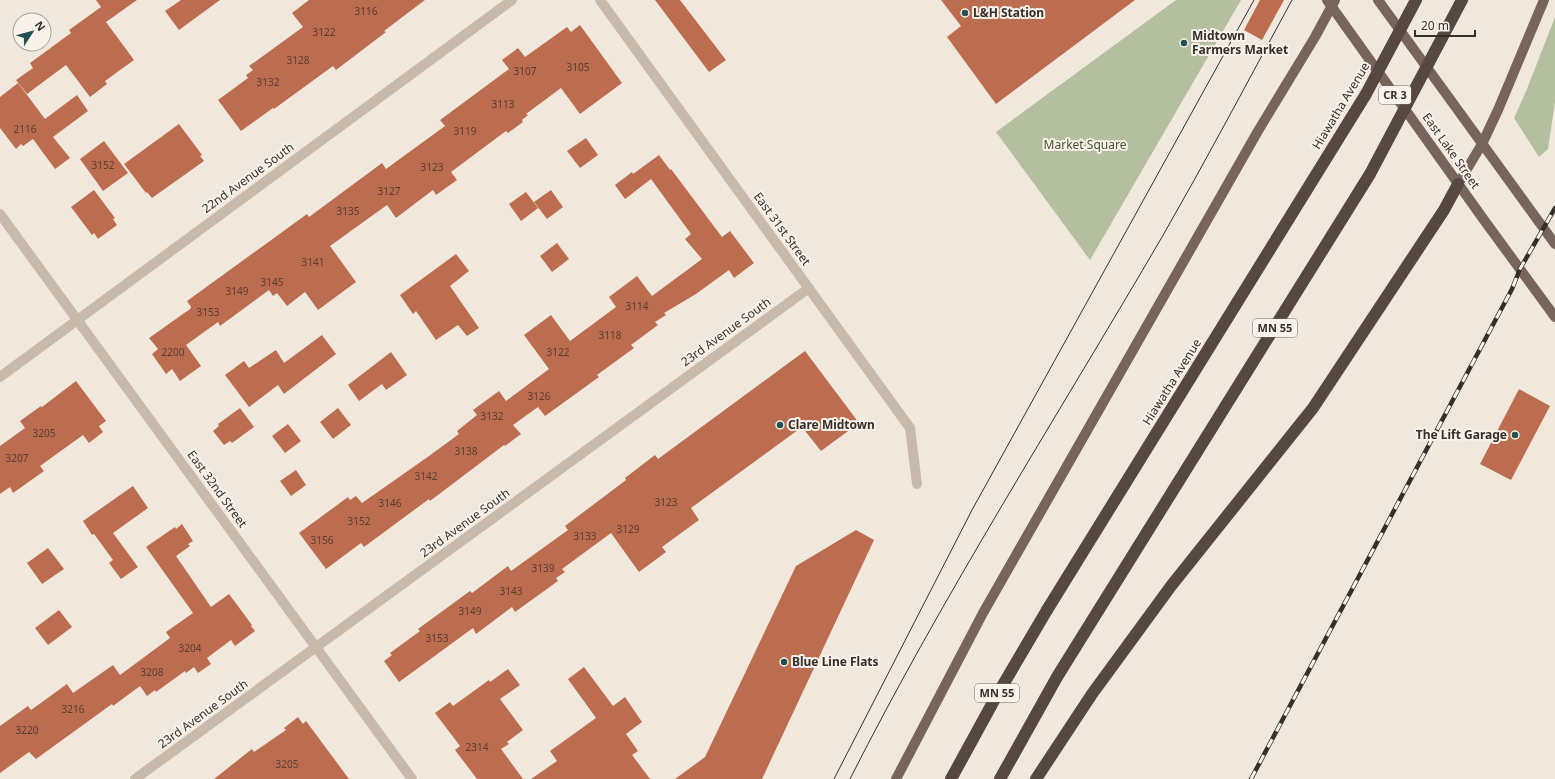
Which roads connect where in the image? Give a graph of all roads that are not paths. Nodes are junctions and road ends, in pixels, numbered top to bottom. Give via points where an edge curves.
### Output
1 (512, 0) edge
2 (600, 0) edge
3 (1378, 0) edge
4 (1416, 0) edge
5 (1462, 0) edge
6 (1544, 0) edge
7 (1331, 2) edge
8 (1482, 144) junction
9 (1458, 184) junction
10 (0, 214) edge
11 (1555, 244) edge
12 (809, 288) junction
13 (1555, 317) edge
14 (77, 320) junction
15 (0, 377) edge
16 (917, 484) dead end
17 (316, 648) junction
18 (135, 779) edge
19 (412, 779) edge
20 (896, 779) edge
21 (951, 779) edge
22 (1000, 779) edge
23 (1036, 779) edge

1 - 14 street, 22nd Avenue South
2 - 12 street, East 31st Street
3 - 8 main road
4 - 21 highway, Hiawatha Avenue / MN 55, bridge via 1366,94 1047,610 996,695
5 - 22 highway, MN 55, bridge via 1370,174 1057,677
6 - 8 main road
7 - 9 main road, East Lake Street / CR 3
7 - 20 main road via 1315,37 1258,131 987,606
8 - 9 main road
8 - 11 main road
9 - 13 main road, East Lake Street / CR 3
9 - 23 highway via 1441,216 1313,408 1167,592 1092,694
10 - 14 street, East 32nd Street
12 - 16 street, East 31st Street via 910,428
12 - 17 street, 23rd Avenue South
14 - 15 street, 22nd Avenue South
14 - 17 street, East 32nd Street
17 - 18 street, 23rd Avenue South
17 - 19 street, East 32nd Street

